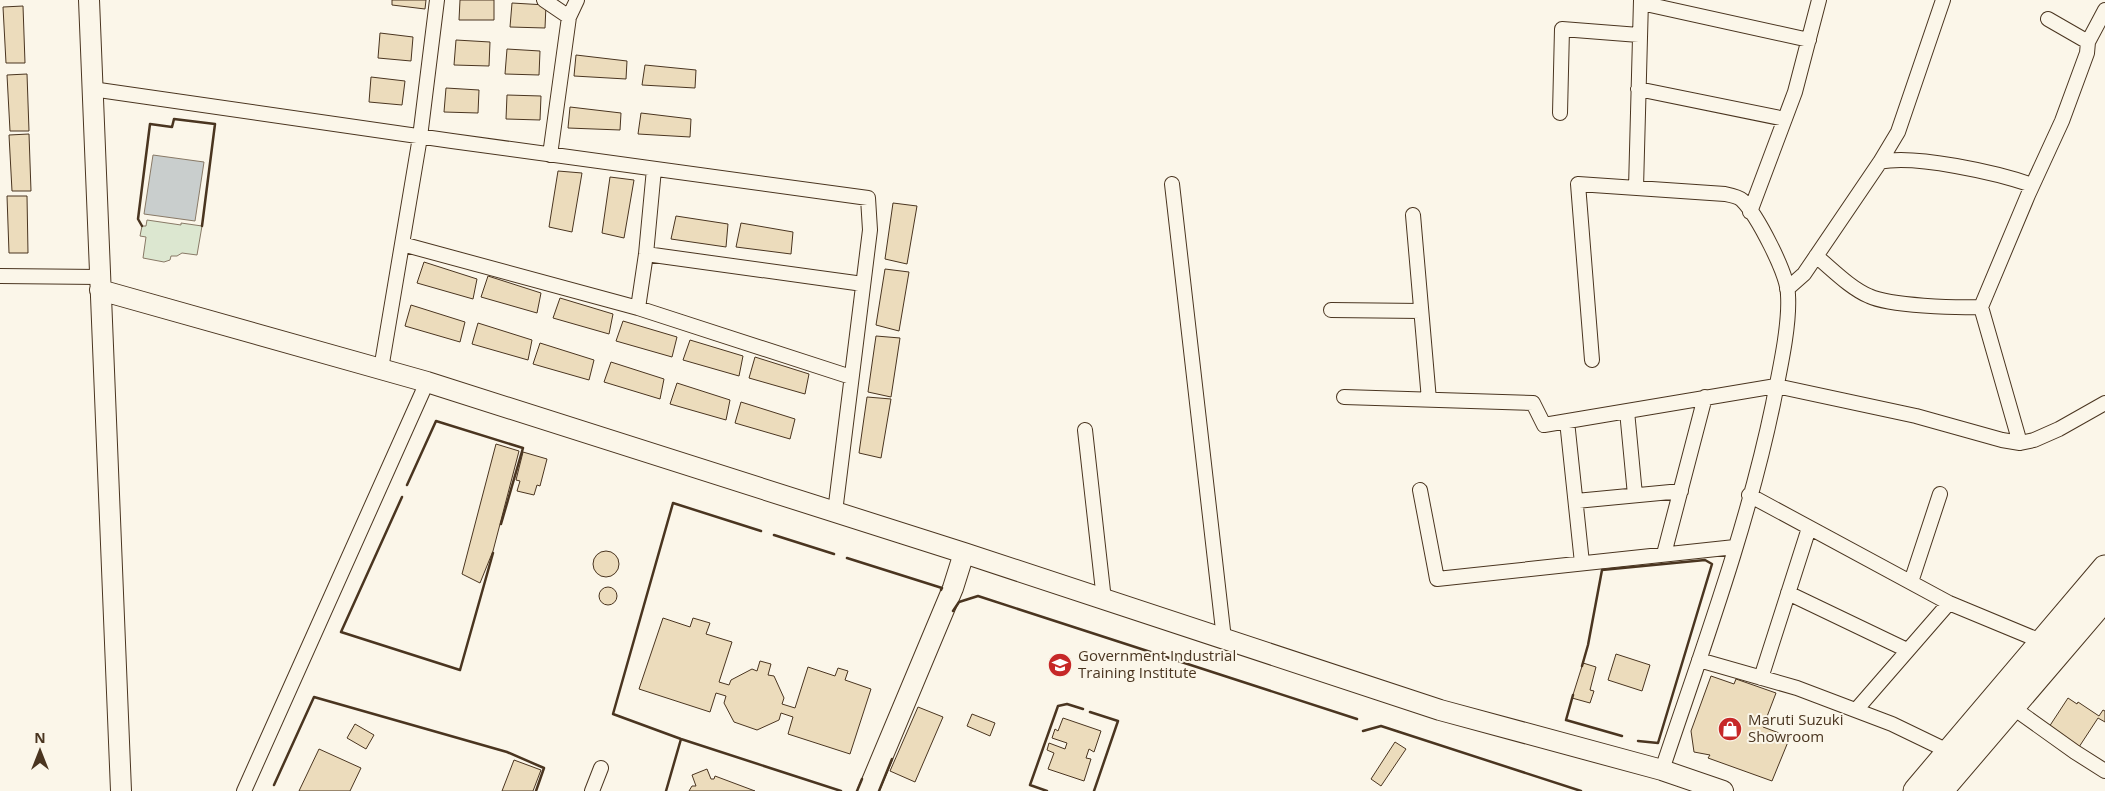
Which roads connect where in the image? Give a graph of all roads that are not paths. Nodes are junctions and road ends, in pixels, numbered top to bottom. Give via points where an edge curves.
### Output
1 (89, 0) edge
2 (437, 0) edge
3 (544, 0) edge
4 (577, 0) edge
5 (1818, 0) edge
6 (1943, 0) edge
7 (1641, 1) edge
8 (2105, 10) edge
9 (569, 17) junction
10 (2048, 19) dead end
11 (1639, 35) junction
12 (1809, 40) junction
13 (2088, 42) junction
14 (92, 89) junction
15 (1638, 89) junction
16 (1560, 113) dead end
17 (1785, 119) junction
18 (420, 137) junction
19 (550, 154) junction
20 (1880, 162) junction
21 (654, 169) junction
22 (1172, 184) dead end
23 (2032, 185) junction
24 (1636, 188) junction
25 (1750, 212) junction
26 (1413, 215) dead end
27 (402, 244) junction
28 (646, 254) junction
29 (1816, 256) junction
30 (0, 276) edge
31 (99, 283) junction
32 (863, 284) junction
33 (1788, 290) junction
34 (1981, 307) junction
35 (638, 308) junction
36 (1331, 310) dead end
37 (1421, 311) junction
38 (1592, 360) dead end
39 (382, 369) junction
40 (852, 377) junction
41 (427, 382) junction
42 (1776, 386) junction
43 (1344, 396) dead end
44 (1705, 397) junction
45 (1429, 400) junction
46 (2105, 403) edge
47 (1627, 411) junction
48 (1567, 421) junction
49 (1085, 430) dead end
50 (2020, 443) junction
51 (1420, 490) dead end
52 (1681, 491) junction
53 (1940, 494) dead end
54 (1635, 495) junction
55 (1749, 495) junction
56 (1576, 501) junction
57 (835, 512) junction
58 (1809, 528) junction
59 (1735, 547) junction
60 (964, 554) junction
61 (1664, 554) junction
62 (1582, 563) junction
63 (2105, 568) edge
64 (1910, 582) junction
65 (1788, 593) junction
66 (2105, 598) edge
67 (1104, 600) junction
68 (1949, 603) junction
69 (1224, 639) junction
70 (2042, 642) junction
71 (1907, 650) junction
72 (1699, 660) junction
73 (1761, 678) junction
74 (2012, 706) junction
75 (1856, 710) junction
76 (1950, 752) junction
77 (601, 768) dead end
78 (1662, 770) junction
79 (2105, 771) edge
80 (120, 791) edge
81 (244, 791) edge
82 (592, 791) edge
83 (868, 791) edge
84 (1723, 791) edge
85 (1916, 791) edge
86 (1940, 791) edge

1 - 14 main road
2 - 18 street
3 - 9 street
4 - 9 street
5 - 12 street
6 - 20 street via 1898,132
7 - 11 street
7 - 12 street
8 - 13 street
9 - 19 street
10 - 13 street
11 - 15 street
11 - 16 street via 1562,28
12 - 17 street
13 - 23 street via 2062,121
14 - 18 street
14 - 31 main road
15 - 17 street
15 - 24 street
17 - 25 street
18 - 19 street
18 - 27 street
19 - 21 street
20 - 23 street via 1892,159 1926,162 2010,177
20 - 29 street
21 - 28 street
21 - 32 street via 868,198 870,230
22 - 69 street
23 - 34 street
24 - 25 street via 1725,194 1742,199
24 - 38 street via 1578,184
25 - 33 street via 1785,276
26 - 37 street
27 - 35 street
27 - 39 street
28 - 32 street
28 - 35 street
29 - 33 street
29 - 34 street via 1868,296 1884,301
30 - 31 street
31 - 39 main road
31 - 80 main road
32 - 40 street
33 - 42 street
34 - 50 street
35 - 40 street
36 - 37 street
37 - 45 street
39 - 41 main road
40 - 57 street
41 - 57 main road
41 - 81 street
42 - 44 street
42 - 50 street via 1916,416
42 - 55 street via 1765,441
43 - 45 street
44 - 47 street
44 - 52 street
45 - 48 street via 1533,403 1544,425
46 - 50 street via 2059,430
47 - 48 street
47 - 54 street
48 - 56 street
49 - 67 street
51 - 62 street via 1437,579
52 - 54 street
52 - 61 street
53 - 64 street
54 - 56 street
55 - 58 street
55 - 59 street
56 - 62 street
57 - 60 main road
58 - 64 street
58 - 65 street
59 - 61 street
59 - 72 street
60 - 67 main road
60 - 83 main road via 953,588
61 - 62 street
63 - 70 highway
64 - 68 street
65 - 71 street
65 - 73 street
66 - 74 highway
67 - 69 main road
68 - 70 street
68 - 71 street
69 - 78 main road via 1440,710
70 - 76 highway
71 - 75 street
72 - 73 street
72 - 78 street
73 - 75 street
74 - 79 street
74 - 86 highway
75 - 76 street
76 - 85 highway
77 - 82 street
78 - 84 main road

